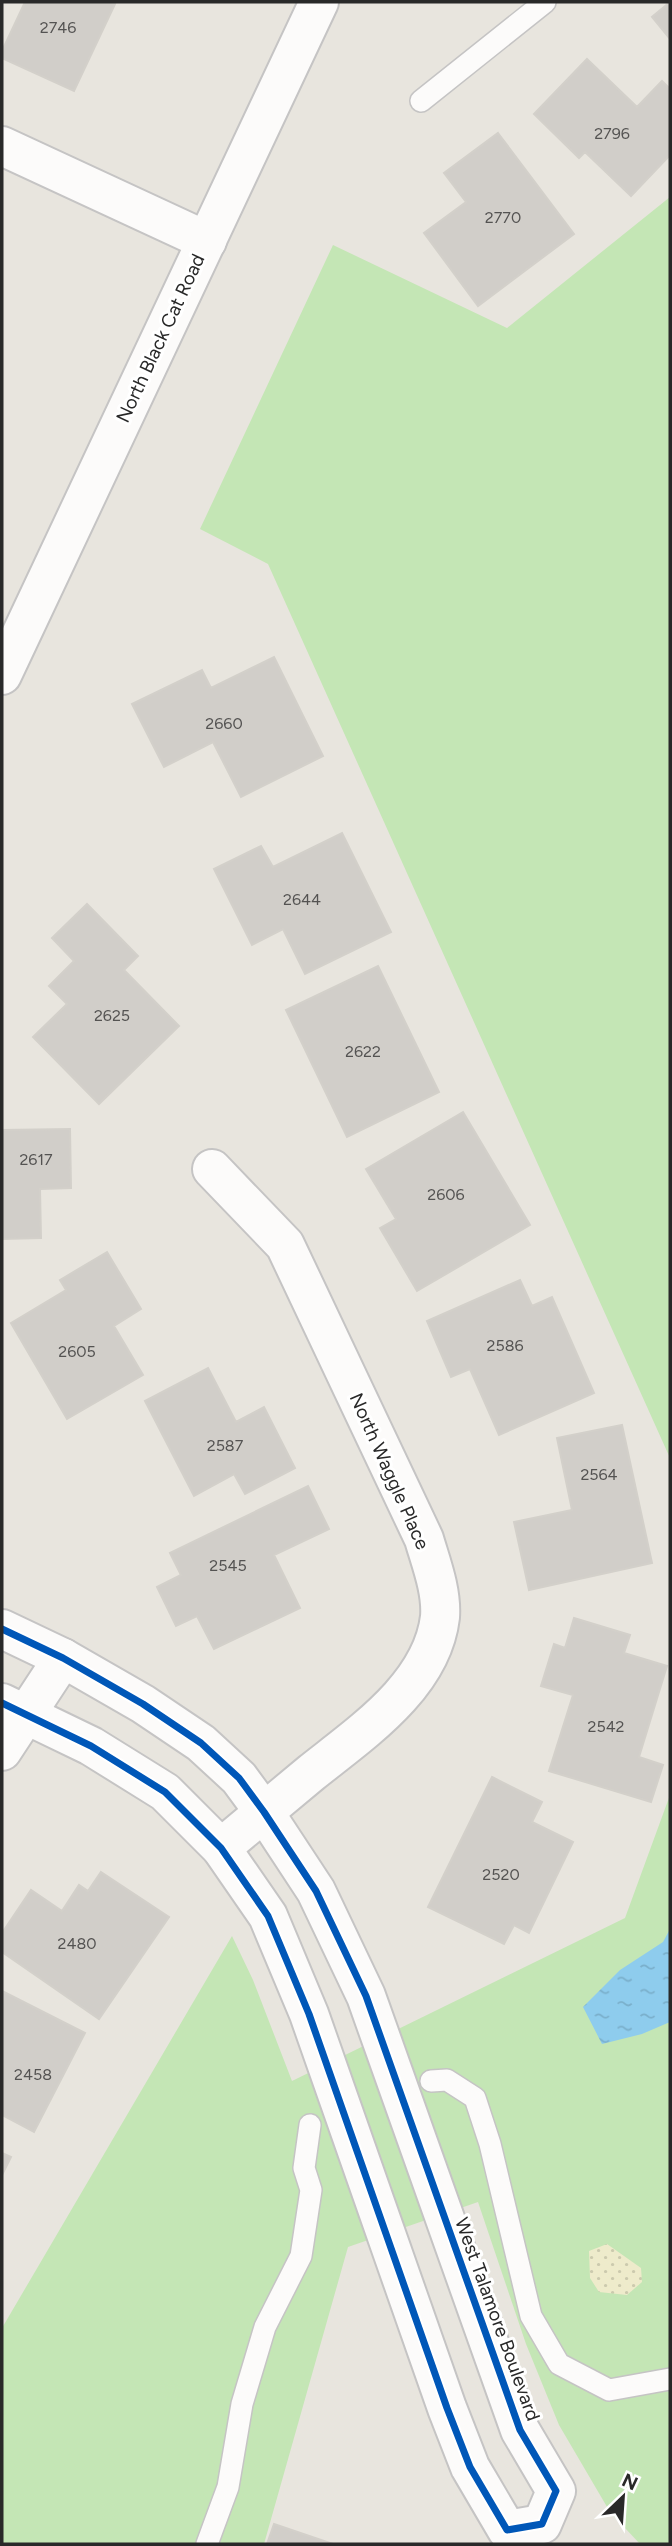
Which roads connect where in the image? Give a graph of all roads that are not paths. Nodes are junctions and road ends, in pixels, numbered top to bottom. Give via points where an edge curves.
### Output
1 (319, 2) edge
2 (545, 2) edge
3 (421, 102) dead end
4 (2, 146) edge
5 (206, 241) junction
6 (2, 675) edge
7 (212, 1169) dead end
8 (2, 1629) edge
9 (63, 1658) junction
10 (14, 1709) edge
11 (2, 1751) edge
12 (264, 1812) junction
13 (221, 1848) junction
14 (430, 2081) dead end
15 (310, 2125) dead end
16 (670, 2379) edge
17 (549, 2534) edge
18 (207, 2544) edge

1 - 5 street, North Black Cat Road
2 - 3 lane
4 - 5 street
5 - 6 street, North Black Cat Road
7 - 12 street, North Waggle Place via 285,1245 425,1539 438,1590 440,1617 431,1650 414,1679 380,1717
8 - 9 street, West Talamore Boulevard
9 - 10 street
9 - 12 street, West Talamore Boulevard via 201,1743 239,1778
10 - 11 street
10 - 13 street, West Talamore Boulevard via 91,1746 165,1792
12 - 13 street, North Waggle Place
12 - 17 street, West Talamore Boulevard via 316,1891 366,1996 520,2430 556,2491
13 - 17 street, West Talamore Boulevard via 268,1916 309,2014 470,2466 507,2530
14 - 16 lane via 447,2080 475,2098 531,2316 559,2364 609,2390
15 - 18 lane via 304,2168 311,2190 301,2256 265,2327 242,2404 228,2487

